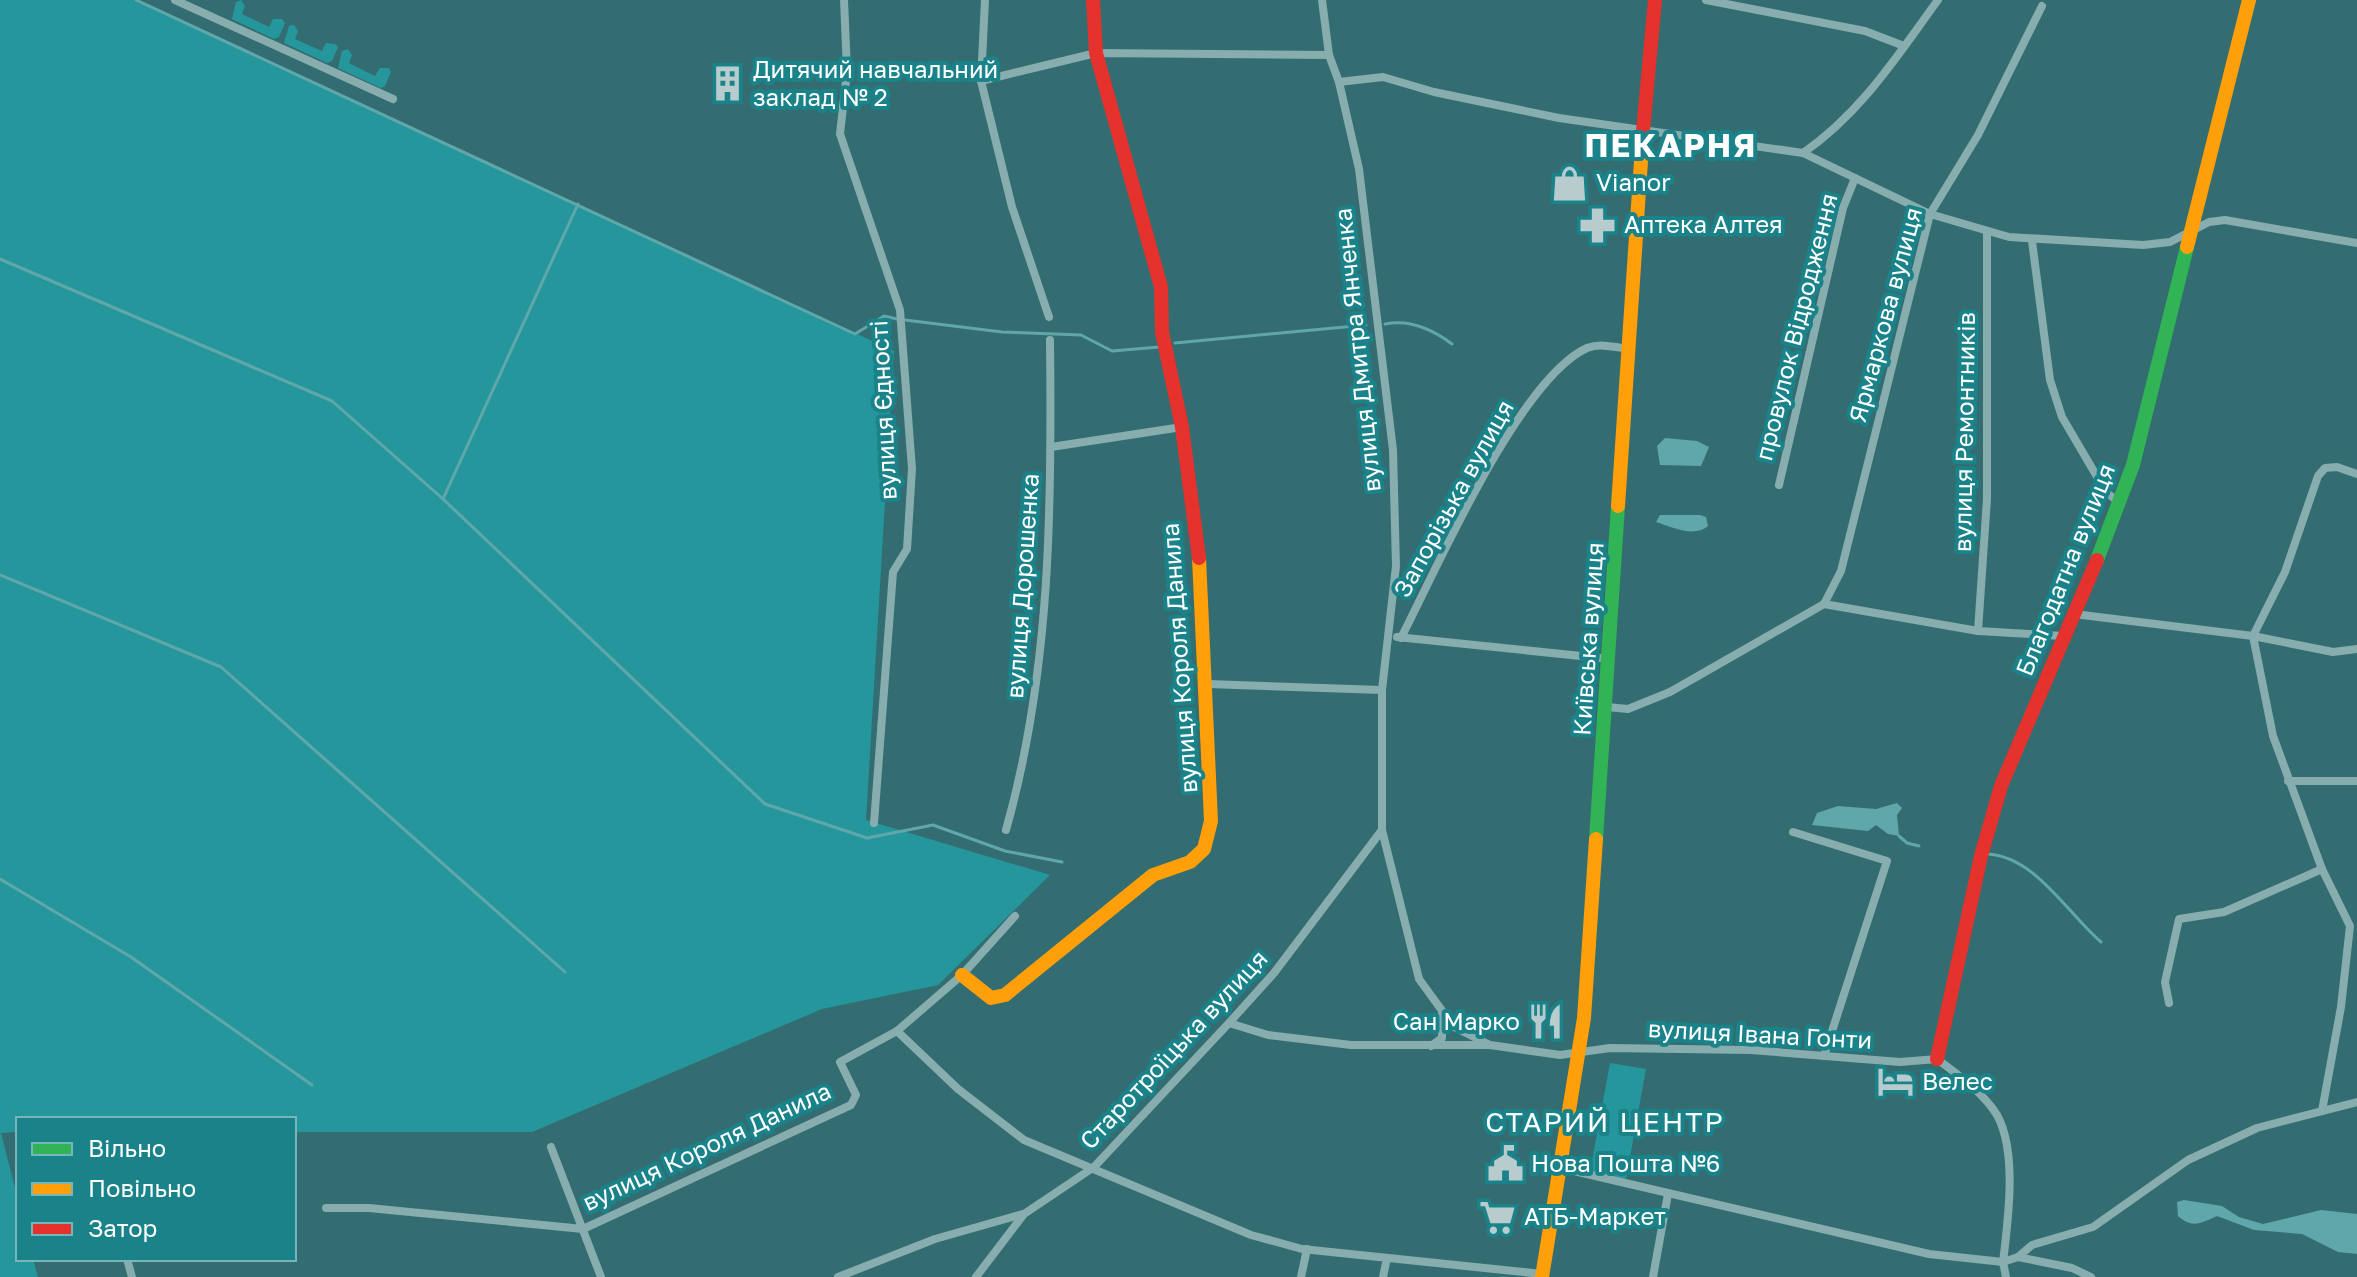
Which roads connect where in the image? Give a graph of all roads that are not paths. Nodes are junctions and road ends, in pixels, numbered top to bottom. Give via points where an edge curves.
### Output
1 (175, 0) edge
2 (844, 0) edge
3 (985, 0) edge
4 (1093, 0) edge
5 (1322, 0) edge
6 (1655, 0) edge
7 (1706, 0) edge
8 (1938, 0) edge
9 (2249, 0) edge
10 (2042, 6) dead end
11 (1904, 46) junction
12 (1096, 53) junction
13 (1329, 55) junction
14 (981, 81) junction
15 (1339, 82) junction
16 (393, 99) dead end
17 (1643, 130) junction
18 (1803, 153) junction
19 (1855, 178) junction
20 (1930, 214) junction
21 (2191, 231) junction
22 (1987, 233) junction
23 (2032, 241) junction
24 (2357, 243) edge
25 (1049, 317) dead end
26 (1050, 340) dead end
27 (1629, 350) junction
28 (1182, 427) junction
29 (1051, 447) junction
30 (2357, 474) edge
31 (1779, 485) dead end
32 (2121, 504) junction
33 (1824, 604) junction
34 (2073, 613) junction
35 (1978, 631) junction
36 (1388, 636) junction
37 (2063, 636) junction
38 (2253, 636) junction
39 (1401, 638) junction
40 (2357, 649) edge
41 (1610, 659) junction
42 (1208, 684) junction
43 (1382, 690) junction
44 (1607, 707) junction
45 (2288, 781) junction
46 (2357, 781) edge
47 (874, 823) dead end
48 (1006, 830) dead end
49 (1382, 830) junction
50 (1793, 832) dead end
51 (2322, 869) junction
52 (1015, 916) dead end
53 (2353, 926) edge
54 (962, 975) junction
55 (2169, 1003) dead end
56 (1441, 1010) junction
57 (1229, 1023) junction
58 (897, 1031) junction
59 (1490, 1045) junction
60 (1431, 1046) junction
61 (1581, 1052) junction
62 (1824, 1056) junction
63 (1937, 1059) junction
64 (2357, 1102) edge
65 (2322, 1111) junction
66 (551, 1147) dead end
67 (1094, 1167) junction
68 (1561, 1168) junction
69 (1668, 1194) junction
70 (326, 1208) dead end
71 (1024, 1214) junction
72 (583, 1229) junction
73 (1307, 1249) junction
74 (2018, 1257) junction
75 (1387, 1258) junction
76 (2003, 1262) junction
77 (1542, 1276) edge
78 (601, 1277) edge
79 (838, 1277) edge
80 (976, 1277) edge
81 (1301, 1277) edge
82 (1383, 1277) edge
83 (1653, 1277) edge
84 (2006, 1277) edge
85 (2091, 1277) edge

1 - 16 street
2 - 47 street, вулиця Єдності via 847,71 840,134 900,310 912,469 907,549 893,572
3 - 14 street
4 - 12 street, вулиця Короля Данила
5 - 13 street, вулиця Дмитра Янченка
6 - 17 street, Київська вулиця
7 - 11 street via 1865,31
8 - 11 street
9 - 21 street, Благодатна вулиця
10 - 20 street, Ярмаркова вулиця via 1978,135
11 - 18 street via 1863,102
12 - 13 street
12 - 14 street
12 - 28 street, вулиця Короля Данила via 1161,287 1162,332
13 - 15 street, вулиця Дмитра Янченка
14 - 25 street via 1012,207
15 - 17 street via 1383,77 1434,92
15 - 36 street, вулиця Дмитра Янченка via 1359,169 1393,450 1396,566
17 - 18 street
17 - 27 street, Київська вулиця
18 - 19 street
19 - 20 street
19 - 31 street, провулок Відродження via 1843,208
20 - 22 street
20 - 33 street, Ярмаркова вулиця via 1841,571
21 - 23 street via 2170,242 2143,245
21 - 24 street via 2225,220
21 - 32 street, Благодатна вулиця
22 - 23 street
22 - 35 street, вулиця Ремонтників via 1987,499
23 - 32 street via 2058,405 2106,492
26 - 29 street, вулиця Дорошенка
27 - 39 street, Запорізька вулиця via 1595,345 1584,349 1556,371 1513,423
27 - 41 street, Київська вулиця
28 - 29 street
28 - 42 street, вулиця Короля Данила
29 - 48 street, вулиця Дорошенка via 1053,492 1036,694
30 - 38 street via 2337,467 2325,468 2318,476 2285,572
32 - 34 street, Благодатна вулиця
33 - 35 street
33 - 44 street via 1670,692 1628,709
34 - 37 street, Благодатна вулиця
34 - 38 street
35 - 37 street
36 - 39 street
36 - 43 street, вулиця Дмитра Янченка
37 - 63 street, Благодатна вулиця via 1996,801
38 - 40 street via 2333,652
38 - 45 street via 2271,729
39 - 41 street
41 - 44 street, Київська вулиця
42 - 43 street
42 - 54 street, вулиця Короля Данила via 1211,821 1204,849 1190,862 1153,875 1005,995 991,998
43 - 49 street, вулиця Дмитра Янченка
44 - 61 street, Київська вулиця
45 - 46 street
45 - 51 street
49 - 56 street, вулиця Дмитра Янченка via 1419,979
49 - 57 street, Старотроїцька вулиця via 1274,973
50 - 62 street via 1887,861
51 - 53 street
51 - 55 street via 2224,912 2179,919 2165,982
52 - 54 street
53 - 65 street
54 - 58 street, вулиця Короля Данила
56 - 59 street, вулиця Дмитра Янченка via 1454,1027
56 - 60 street via 1444,1031
57 - 60 street via 1303,1040
57 - 67 street, Старотроїцька вулиця
58 - 67 street via 958,1089 1024,1140
58 - 72 street, вулиця Короля Данила via 840,1062 856,1095 851,1105
59 - 60 street
59 - 61 street, вулиця Івана Гонти via 1560,1055
61 - 62 street, вулиця Івана Гонти via 1751,1050
61 - 68 street, Київська вулиця
62 - 63 street, вулиця Івана Гонти
63 - 76 street via 1994,1110 2005,1132
64 - 65 street
65 - 74 street via 2257,1128 2188,1160 2093,1227 2032,1245
66 - 72 street
67 - 71 street, Старотроїцька вулиця
67 - 73 street via 1251,1235
68 - 69 street
68 - 77 street, Київська вулиця
69 - 76 street via 1929,1254
69 - 83 street
70 - 72 street, вулиця Короля Данила
71 - 79 street via 935,1239
71 - 80 street, Старотроїцька вулиця
72 - 78 street
73 - 75 street
73 - 81 street
74 - 76 street
74 - 85 street
75 - 77 street
75 - 82 street
76 - 84 street

